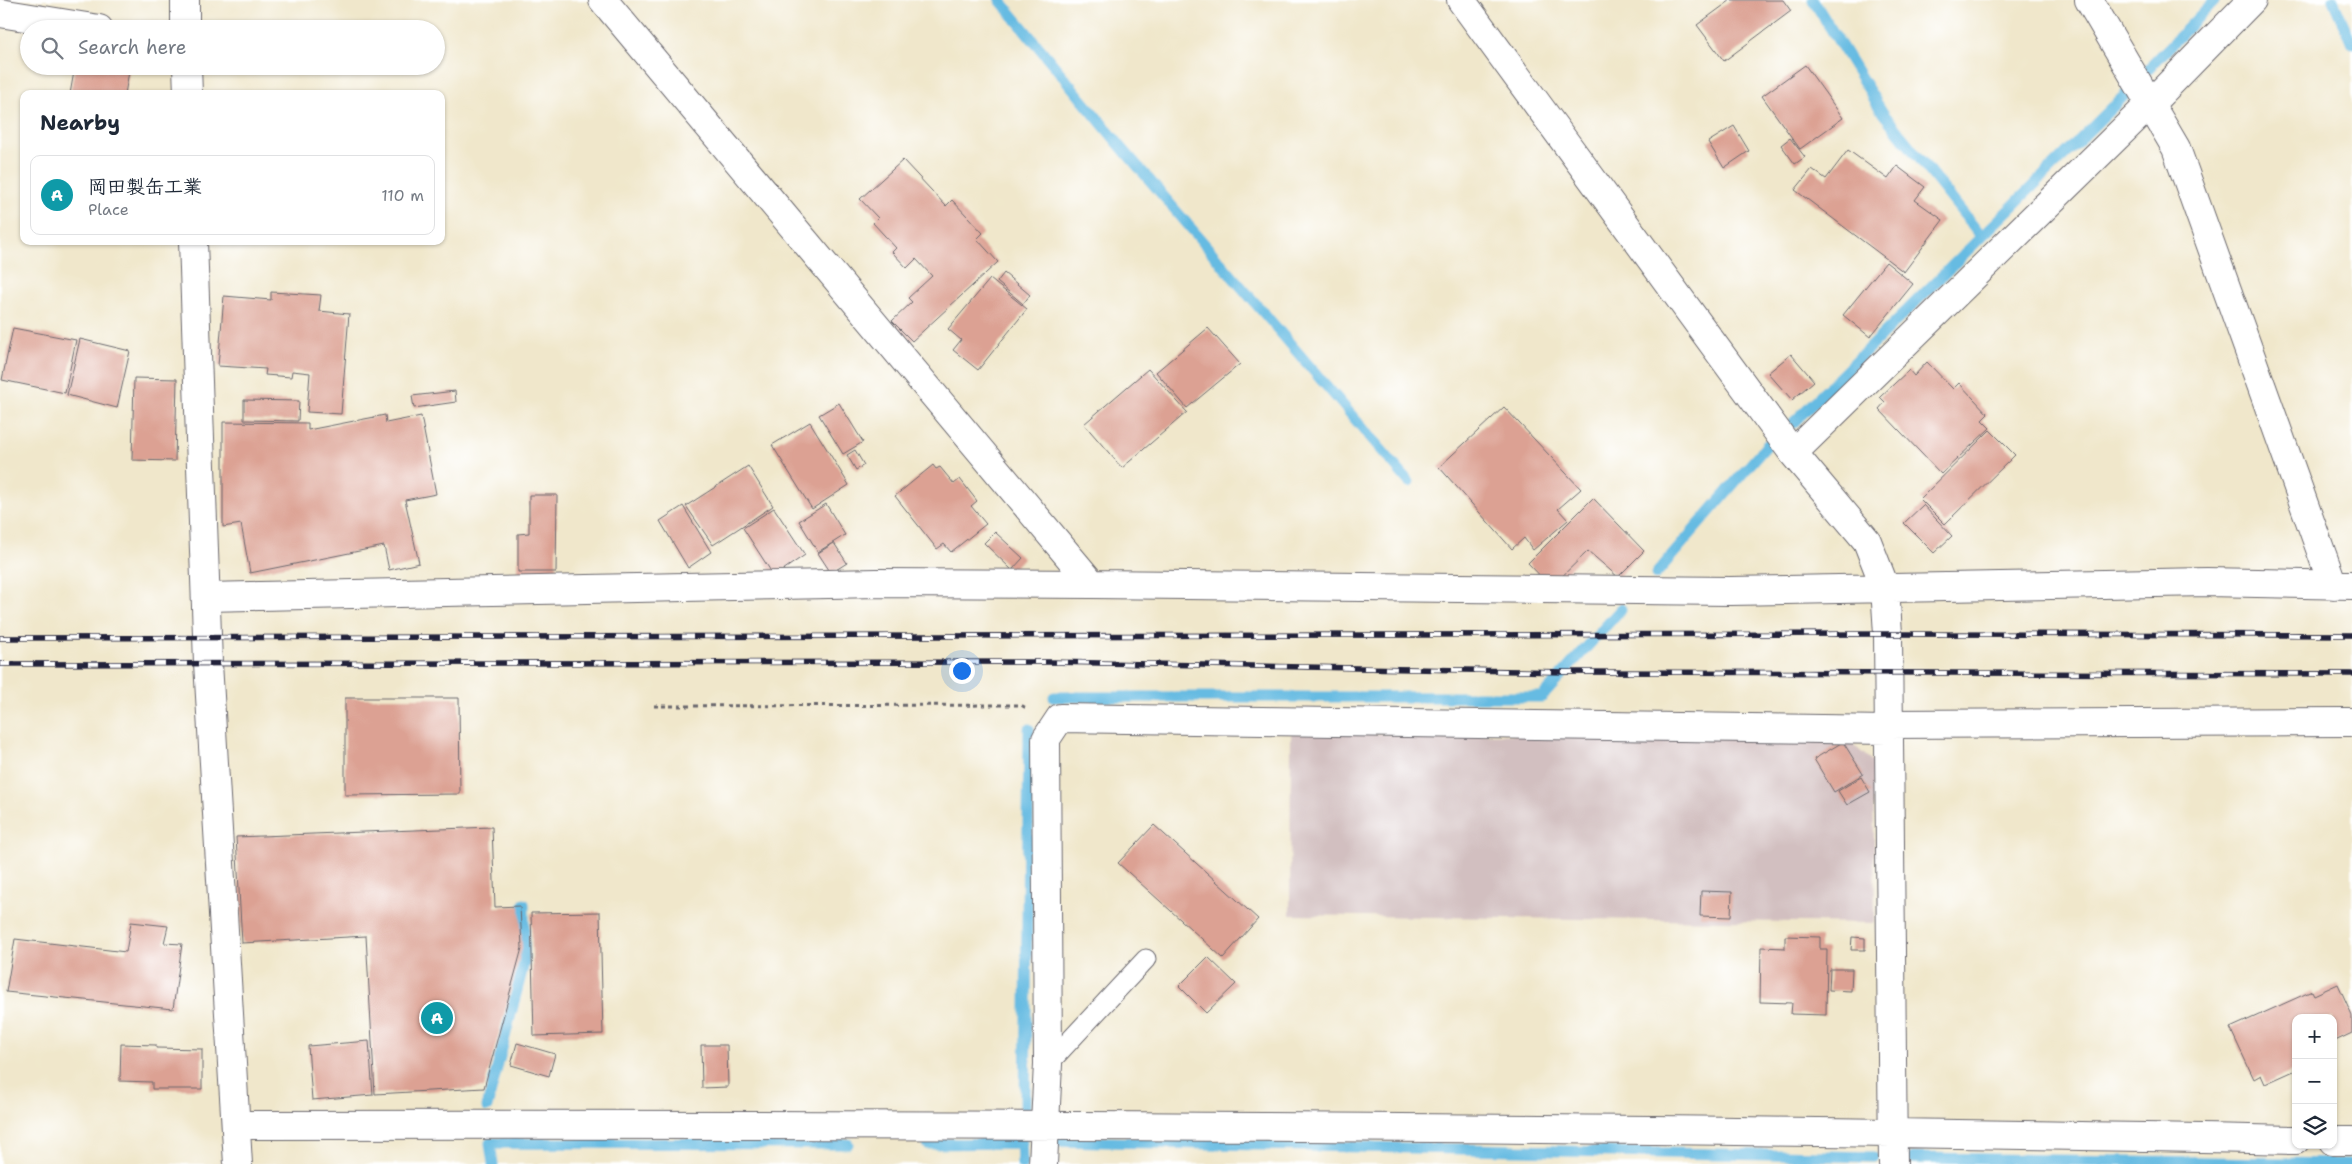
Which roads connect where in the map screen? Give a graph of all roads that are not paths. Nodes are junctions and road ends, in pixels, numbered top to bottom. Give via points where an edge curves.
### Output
1 (185, 0) edge
2 (604, 0) edge
3 (1461, 0) edge
4 (2089, 0) edge
5 (2252, 0) edge
6 (0, 13) edge
7 (44, 20) edge
8 (186, 20) edge
9 (187, 75) edge
10 (188, 90) edge
11 (2151, 103) junction
12 (193, 245) edge
13 (1793, 453) junction
14 (1092, 584) junction
15 (2342, 585) edge
16 (1885, 587) junction
17 (207, 597) junction
18 (2352, 722) edge
19 (1887, 727) junction
20 (1146, 959) dead end
21 (1048, 1064) junction
22 (1045, 1124) junction
23 (236, 1125) junction
24 (1893, 1132) junction
25 (2292, 1140) edge
26 (2337, 1141) edge
27 (2352, 1141) edge
28 (238, 1164) edge
29 (1044, 1164) edge
30 (1893, 1164) edge

1 - 8 street
2 - 14 street
3 - 13 street
4 - 11 street
5 - 11 street
6 - 7 street
9 - 10 street
11 - 13 street
11 - 15 street via 2176,148
12 - 17 street
13 - 16 street via 1867,542
14 - 16 street via 1730,591
14 - 17 street via 867,583
15 - 16 street via 2207,582
16 - 19 street
17 - 23 street via 208,663
18 - 19 street
19 - 21 street via 1060,718 1046,739
19 - 24 street
20 - 21 lane
21 - 22 street
22 - 23 street
22 - 24 street
22 - 29 street
23 - 28 street
24 - 25 street
24 - 30 street
26 - 27 street

